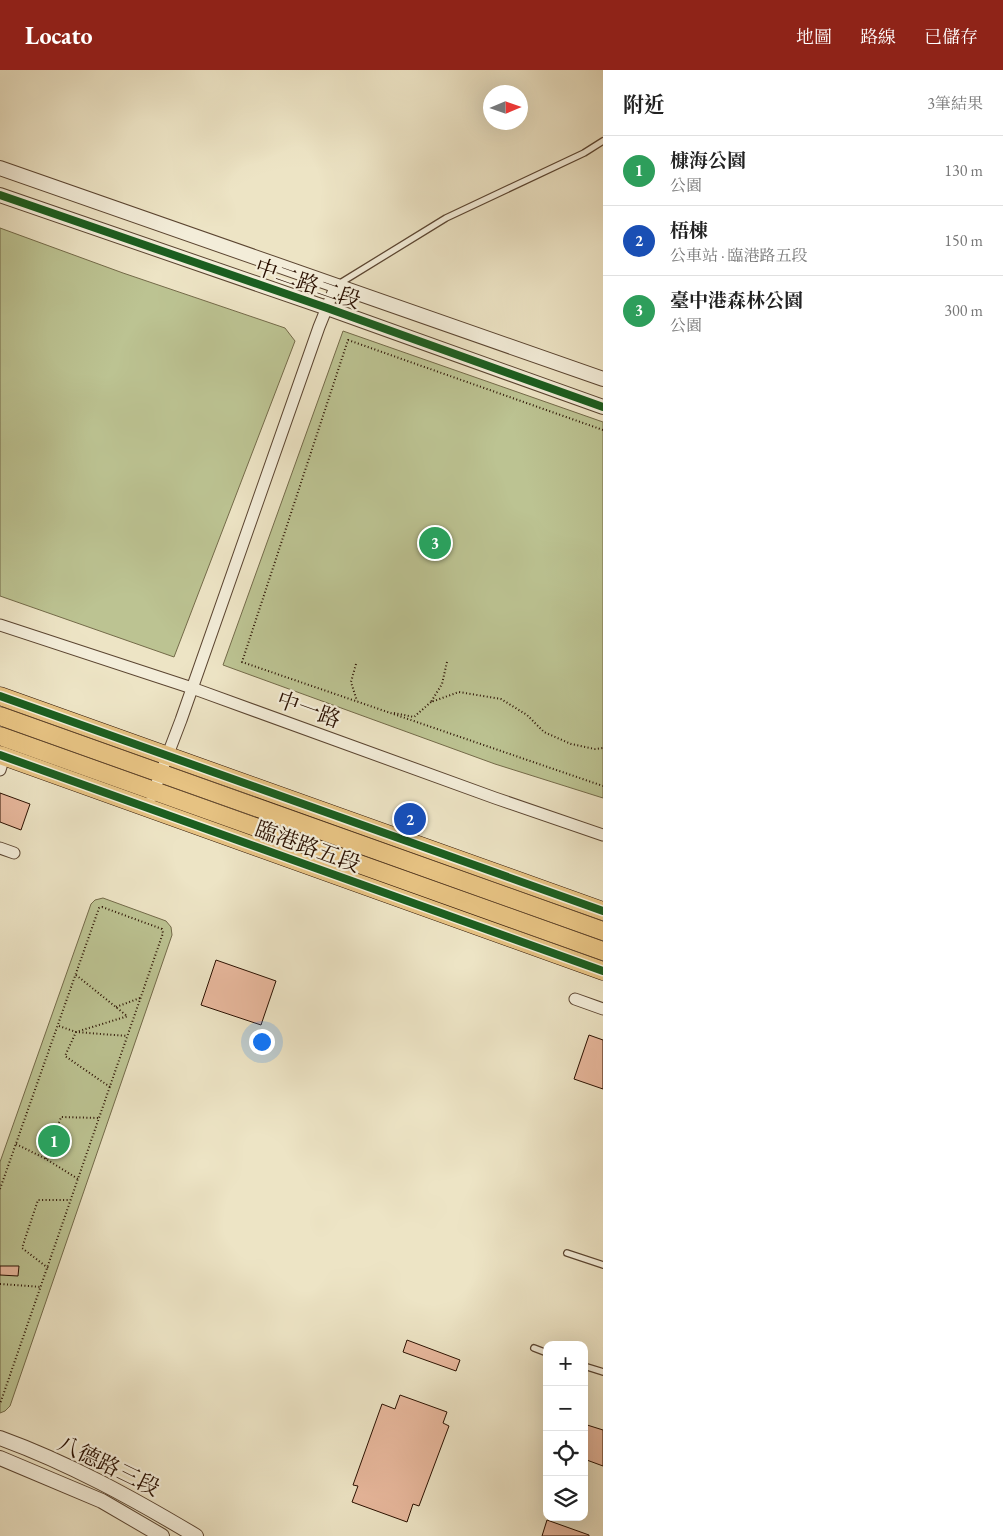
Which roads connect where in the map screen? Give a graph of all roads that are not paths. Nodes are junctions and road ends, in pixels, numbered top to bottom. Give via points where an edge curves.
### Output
1 (603, 141) edge
2 (0, 168) edge
3 (0, 195) edge
4 (336, 285) junction
5 (327, 308) junction
6 (603, 379) edge
7 (603, 408) edge
8 (0, 624) edge
9 (192, 688) junction
10 (0, 696) edge
11 (0, 716) edge
12 (0, 736) edge
13 (167, 755) junction
14 (1, 761) edge
15 (161, 772) junction
16 (155, 790) junction
17 (148, 808) junction
18 (603, 835) edge
19 (0, 848) edge
20 (14, 852) dead end
21 (603, 911) edge
22 (603, 931) edge
23 (603, 951) edge
24 (603, 971) edge
25 (575, 999) dead end
26 (603, 1009) edge
27 (567, 1253) dead end
28 (603, 1265) edge
29 (534, 1348) dead end
30 (543, 1351) edge
31 (588, 1367) edge
32 (603, 1372) edge
33 (4, 1440) edge
34 (1, 1459) edge
35 (162, 1536) edge
36 (196, 1536) edge

1 - 4 lane via 446,218
2 - 4 street, 中二路二段
3 - 5 street, 中二路二段
4 - 5 street
4 - 6 street, 中二路二段
5 - 7 street, 中二路二段
5 - 9 street
8 - 9 street, 中一路
9 - 13 street
9 - 18 street, 中一路
10 - 13 main road, 臨港路五段
11 - 15 main road, 臨港路五段
12 - 16 main road, 臨港路五段
13 - 15 street
13 - 21 main road, 臨港路五段
14 - 17 main road, 臨港路五段
15 - 16 street
15 - 22 main road, 臨港路五段
16 - 17 street
16 - 23 main road, 臨港路五段
17 - 24 main road, 臨港路五段
19 - 20 street
25 - 26 street
27 - 28 lane
29 - 30 lane
31 - 32 lane
33 - 34 street
33 - 36 street, 八德路三段 via 129,1496
34 - 35 street, 八德路三段 via 102,1502

